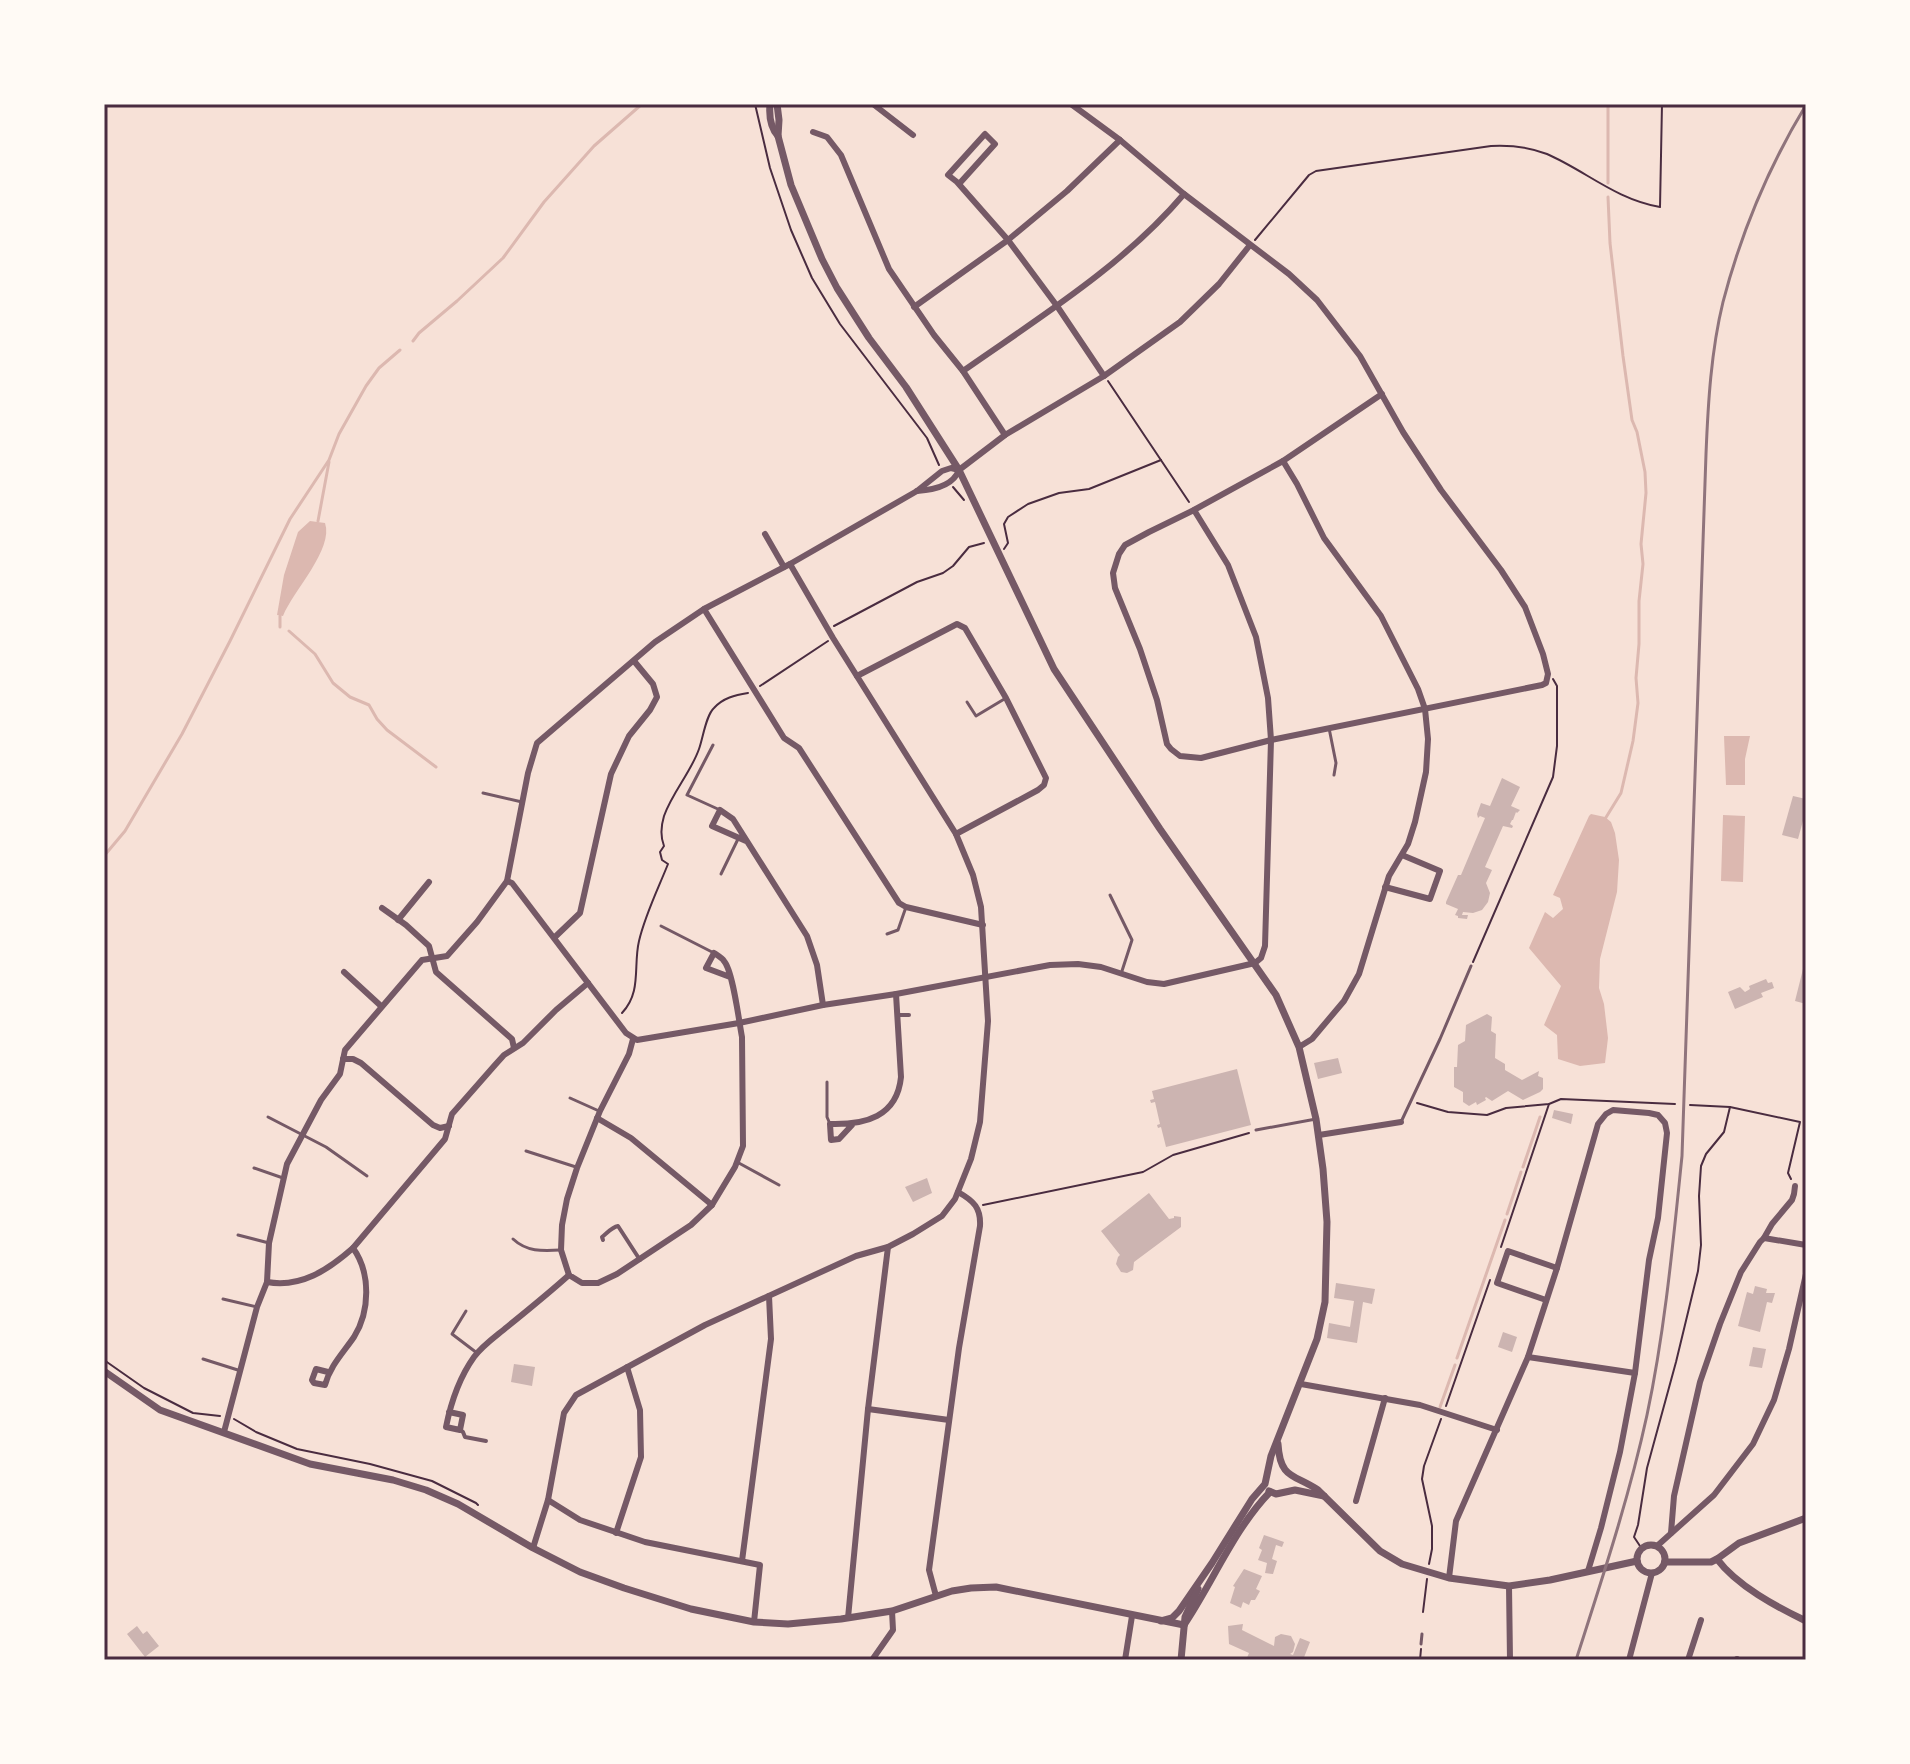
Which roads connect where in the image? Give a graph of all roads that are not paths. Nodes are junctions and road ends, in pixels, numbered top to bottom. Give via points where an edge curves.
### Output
1 (770, 104) edge
2 (777, 104) edge
3 (873, 104) edge
4 (1071, 104) edge
5 (813, 132) dead end
6 (913, 135) dead end
7 (778, 136) junction
8 (1120, 140) junction
9 (959, 184) junction
10 (1184, 194) junction
11 (1008, 240) junction
12 (1250, 245) junction
13 (1057, 306) junction
14 (914, 307) junction
15 (963, 371) junction
16 (1104, 376) junction
17 (1382, 394) junction
18 (1005, 435) junction
19 (1283, 461) junction
20 (959, 470) junction
21 (917, 491) junction
22 (1194, 510) junction
23 (765, 534) dead end
24 (787, 565) junction
25 (704, 609) junction
26 (634, 661) junction
27 (857, 676) junction
28 (1006, 698) junction
29 (967, 702) dead end
30 (1425, 709) junction
31 (1329, 728) junction
32 (1271, 740) junction
33 (713, 745) dead end
34 (1334, 775) dead end
35 (483, 793) dead end
36 (522, 802) junction
37 (720, 810) junction
38 (956, 834) junction
39 (742, 839) junction
40 (1402, 855) junction
41 (721, 874) dead end
42 (507, 881) junction
43 (429, 882) dead end
44 (1385, 887) junction
45 (1110, 895) dead end
46 (906, 907) junction
47 (382, 908) dead end
48 (398, 920) junction
49 (983, 925) junction
50 (661, 926) dead end
51 (887, 934) dead end
52 (555, 937) junction
53 (714, 953) junction
54 (433, 959) junction
55 (1255, 963) junction
56 (1471, 966) road end
57 (344, 972) dead end
58 (1121, 974) junction
59 (986, 976) junction
60 (730, 977) junction
61 (588, 983) junction
62 (896, 994) junction
63 (823, 1005) junction
64 (381, 1006) junction
65 (897, 1015) junction
66 (909, 1015) dead end
67 (739, 1023) junction
68 (633, 1039) junction
69 (1299, 1047) junction
70 (514, 1048) junction
71 (343, 1059) junction
72 (827, 1082) dead end
73 (570, 1098) dead end
74 (599, 1115) junction
75 (268, 1117) dead end
76 (1316, 1119) junction
77 (1401, 1122) joint
78 (830, 1124) junction
79 (852, 1125) junction
80 (449, 1126) junction
81 (1256, 1130) road end
82 (302, 1133) junction
83 (1319, 1135) junction
84 (526, 1151) dead end
85 (737, 1162) junction
86 (254, 1168) dead end
87 (577, 1168) junction
88 (367, 1176) dead end
89 (283, 1178) junction
90 (779, 1185) dead end
91 (1795, 1186) dead end
92 (958, 1192) junction
93 (712, 1205) junction
94 (238, 1235) dead end
95 (1764, 1238) junction
96 (513, 1239) dead end
97 (603, 1240) dead end
98 (269, 1243) junction
99 (1806, 1245) edge
100 (888, 1247) junction
101 (353, 1248) junction
102 (561, 1250) junction
103 (640, 1260) junction
104 (1557, 1268) junction
105 (1806, 1274) edge
106 (569, 1275) junction
107 (267, 1282) junction
108 (769, 1296) junction
109 (223, 1299) dead end
110 (1546, 1300) junction
111 (257, 1307) junction
112 (466, 1311) dead end
113 (477, 1353) junction
114 (1528, 1357) junction
115 (203, 1359) dead end
116 (627, 1367) junction
117 (104, 1371) edge
118 (241, 1371) junction
119 (328, 1372) dead end
120 (1635, 1373) junction
121 (1301, 1384) junction
122 (1385, 1398) junction
123 (868, 1409) junction
124 (449, 1412) junction
125 (949, 1420) junction
126 (460, 1430) junction
127 (1497, 1430) junction
128 (224, 1432) junction
129 (486, 1441) dead end
130 (1278, 1442) junction
131 (1283, 1468) junction
132 (1268, 1471) junction
133 (1291, 1476) junction
134 (1265, 1484) junction
135 (1287, 1491) junction
136 (1270, 1492) junction
137 (1324, 1496) junction
138 (548, 1500) junction
139 (1356, 1501) dead end
140 (1255, 1502) junction
141 (1806, 1518) edge
142 (616, 1533) junction
143 (1671, 1533) junction
144 (1657, 1546) junction
145 (533, 1548) junction
146 (1223, 1552) junction
147 (1717, 1559) junction
148 (742, 1561) junction
149 (1637, 1561) junction
150 (1665, 1562) junction
151 (1212, 1563) junction
152 (1588, 1571) junction
153 (1652, 1573) junction
154 (1449, 1578) junction
155 (1509, 1586) junction
156 (936, 1596) junction
157 (892, 1611) junction
158 (1132, 1616) junction
159 (848, 1618) junction
160 (1701, 1620) dead end
161 (1161, 1621) junction
162 (1806, 1621) edge
163 (754, 1622) junction
164 (1184, 1625) junction
165 (1422, 1634) dead end
166 (1421, 1644) road end
167 (872, 1660) edge
168 (1125, 1660) edge
169 (1181, 1660) edge
170 (1510, 1660) edge
171 (1629, 1660) edge
172 (1688, 1660) edge

1 - 7 street
2 - 7 street
3 - 6 street
4 - 8 street
5 - 14 street via 827,137 841,155 889,269
7 - 20 street via 791,185 837,288
8 - 10 street
8 - 11 street
9 - 9 street via 948,175 985,134 995,144
9 - 11 street
10 - 12 street
10 - 13 street via 1127,252
11 - 13 street
11 - 14 street
12 - 16 street via 1180,322
12 - 17 street via 1317,300
13 - 15 street
13 - 16 street
14 - 15 street
15 - 18 street
16 - 18 street
17 - 19 street
17 - 30 street via 1441,490 1525,607 1547,680
18 - 20 street
19 - 22 street
19 - 30 street via 1324,538 1381,616
20 - 21 street via 942,471
20 - 21 street via 950,482
20 - 55 street via 1054,669
21 - 24 street
22 - 32 street via 1228,565 1256,637
22 - 32 street via 1125,545 1113,573 1167,744 1180,756 1201,758
23 - 24 street
24 - 25 street
24 - 27 street
25 - 26 street
25 - 46 street via 784,738 799,748 892,894
26 - 36 street via 537,743
26 - 52 street via 657,697 629,736 611,774 580,913
27 - 28 street via 957,624 965,628
27 - 38 street
28 - 29 lane via 976,716
28 - 38 street via 1041,766 1044,785
30 - 31 street
30 - 40 street via 1426,772
31 - 32 street
31 - 34 lane
32 - 55 street via 1265,946
33 - 37 lane via 687,795
35 - 36 lane
36 - 42 street
37 - 39 street via 733,819
37 - 39 street via 712,826
38 - 49 street via 973,875
39 - 41 lane
39 - 63 street via 807,936
40 - 44 street
40 - 44 street via 1440,871 1430,899
42 - 52 street
42 - 54 street via 447,956
43 - 48 street
44 - 69 street via 1352,987 1312,1039
45 - 58 lane via 1132,940
46 - 49 street
46 - 51 lane via 898,930
47 - 48 street
48 - 54 street via 429,946
49 - 59 street
50 - 53 lane
52 - 61 street
53 - 60 street via 723,959
53 - 60 street via 706,968
54 - 64 street via 422,960
54 - 70 street via 436,972 512,1039
55 - 58 street via 1164,984
55 - 69 street
56 - 77 lane
57 - 64 street
58 - 59 street via 1063,963
59 - 62 street
59 - 92 street via 980,1122
60 - 67 street
61 - 68 street
61 - 70 street
62 - 63 street
62 - 65 street
63 - 67 street
64 - 71 street
65 - 66 street
65 - 79 street via 901,1077 896,1100 879,1115
67 - 68 street
67 - 85 street via 743,1146
68 - 74 street
69 - 76 street
70 - 80 street via 452,1114
71 - 80 street via 361,1063 433,1125
71 - 82 street via 340,1074
72 - 78 lane
73 - 74 lane
74 - 87 street
74 - 93 street
75 - 82 lane
76 - 81 lane
76 - 83 street
77 - 83 street
78 - 79 street
78 - 79 street via 831,1140
80 - 101 street via 445,1139
82 - 88 lane
82 - 89 street
83 - 121 street via 1326,1198 1326,1291
84 - 87 lane
85 - 90 lane
85 - 93 street
86 - 89 lane
87 - 102 street
89 - 98 street
91 - 95 street via 1792,1200
92 - 100 street via 942,1216
92 - 125 street via 978,1206 981,1215
93 - 103 street
94 - 98 lane
95 - 99 street
95 - 143 street via 1741,1272 1700,1382 1674,1496
96 - 102 lane via 524,1248
97 - 103 street via 618,1226
98 - 107 street
100 - 108 street
100 - 123 street
101 - 107 street via 315,1276
101 - 119 street via 366,1278 363,1316
102 - 106 street
103 - 106 street via 598,1283 582,1283
104 - 110 street
104 - 110 street via 1508,1251 1497,1283
104 - 120 street via 1598,1124 1613,1110 1658,1115 1667,1133
105 - 143 street via 1774,1400 1753,1444 1714,1495
106 - 113 street
107 - 111 street
108 - 116 street
108 - 148 street via 771,1339
109 - 111 lane
110 - 114 street
111 - 118 street
112 - 113 lane via 452,1334
113 - 124 street
114 - 120 street
114 - 127 street
115 - 118 lane
116 - 138 street via 576,1395 564,1413
116 - 142 street via 640,1410 641,1457
117 - 128 street via 160,1410
118 - 128 street
120 - 152 street
121 - 122 street
121 - 130 street
122 - 127 street
122 - 139 street
123 - 125 street
123 - 159 street
124 - 126 street via 463,1415
124 - 126 street via 446,1427
125 - 156 street via 929,1570
126 - 129 street via 465,1437
127 - 154 street via 1456,1521
128 - 145 street via 310,1464 426,1490
130 - 131 street
130 - 132 street
131 - 132 street
131 - 133 street
132 - 134 street
133 - 135 street
133 - 137 street
134 - 136 street
134 - 140 street
135 - 136 street
135 - 137 street
136 - 140 street
137 - 154 street via 1380,1551 1402,1564
138 - 142 street via 580,1520
138 - 145 street
140 - 146 street
141 - 147 street via 1739,1543
142 - 148 street
143 - 144 street
144 - 149 street via 1642,1549
144 - 150 street
145 - 163 street via 624,1588
146 - 151 street
146 - 164 street
147 - 150 street
147 - 162 street via 1733,1576
148 - 163 street via 760,1565
149 - 152 street
149 - 153 street
150 - 153 street
151 - 161 street via 1179,1611
151 - 164 street
152 - 155 street
153 - 171 street
154 - 155 street
155 - 170 street
156 - 157 street
156 - 158 street via 996,1587
157 - 159 street
157 - 167 street via 893,1630
158 - 161 street
158 - 168 street
159 - 163 street
160 - 172 street
161 - 164 street
164 - 169 street
165 - 166 lane

